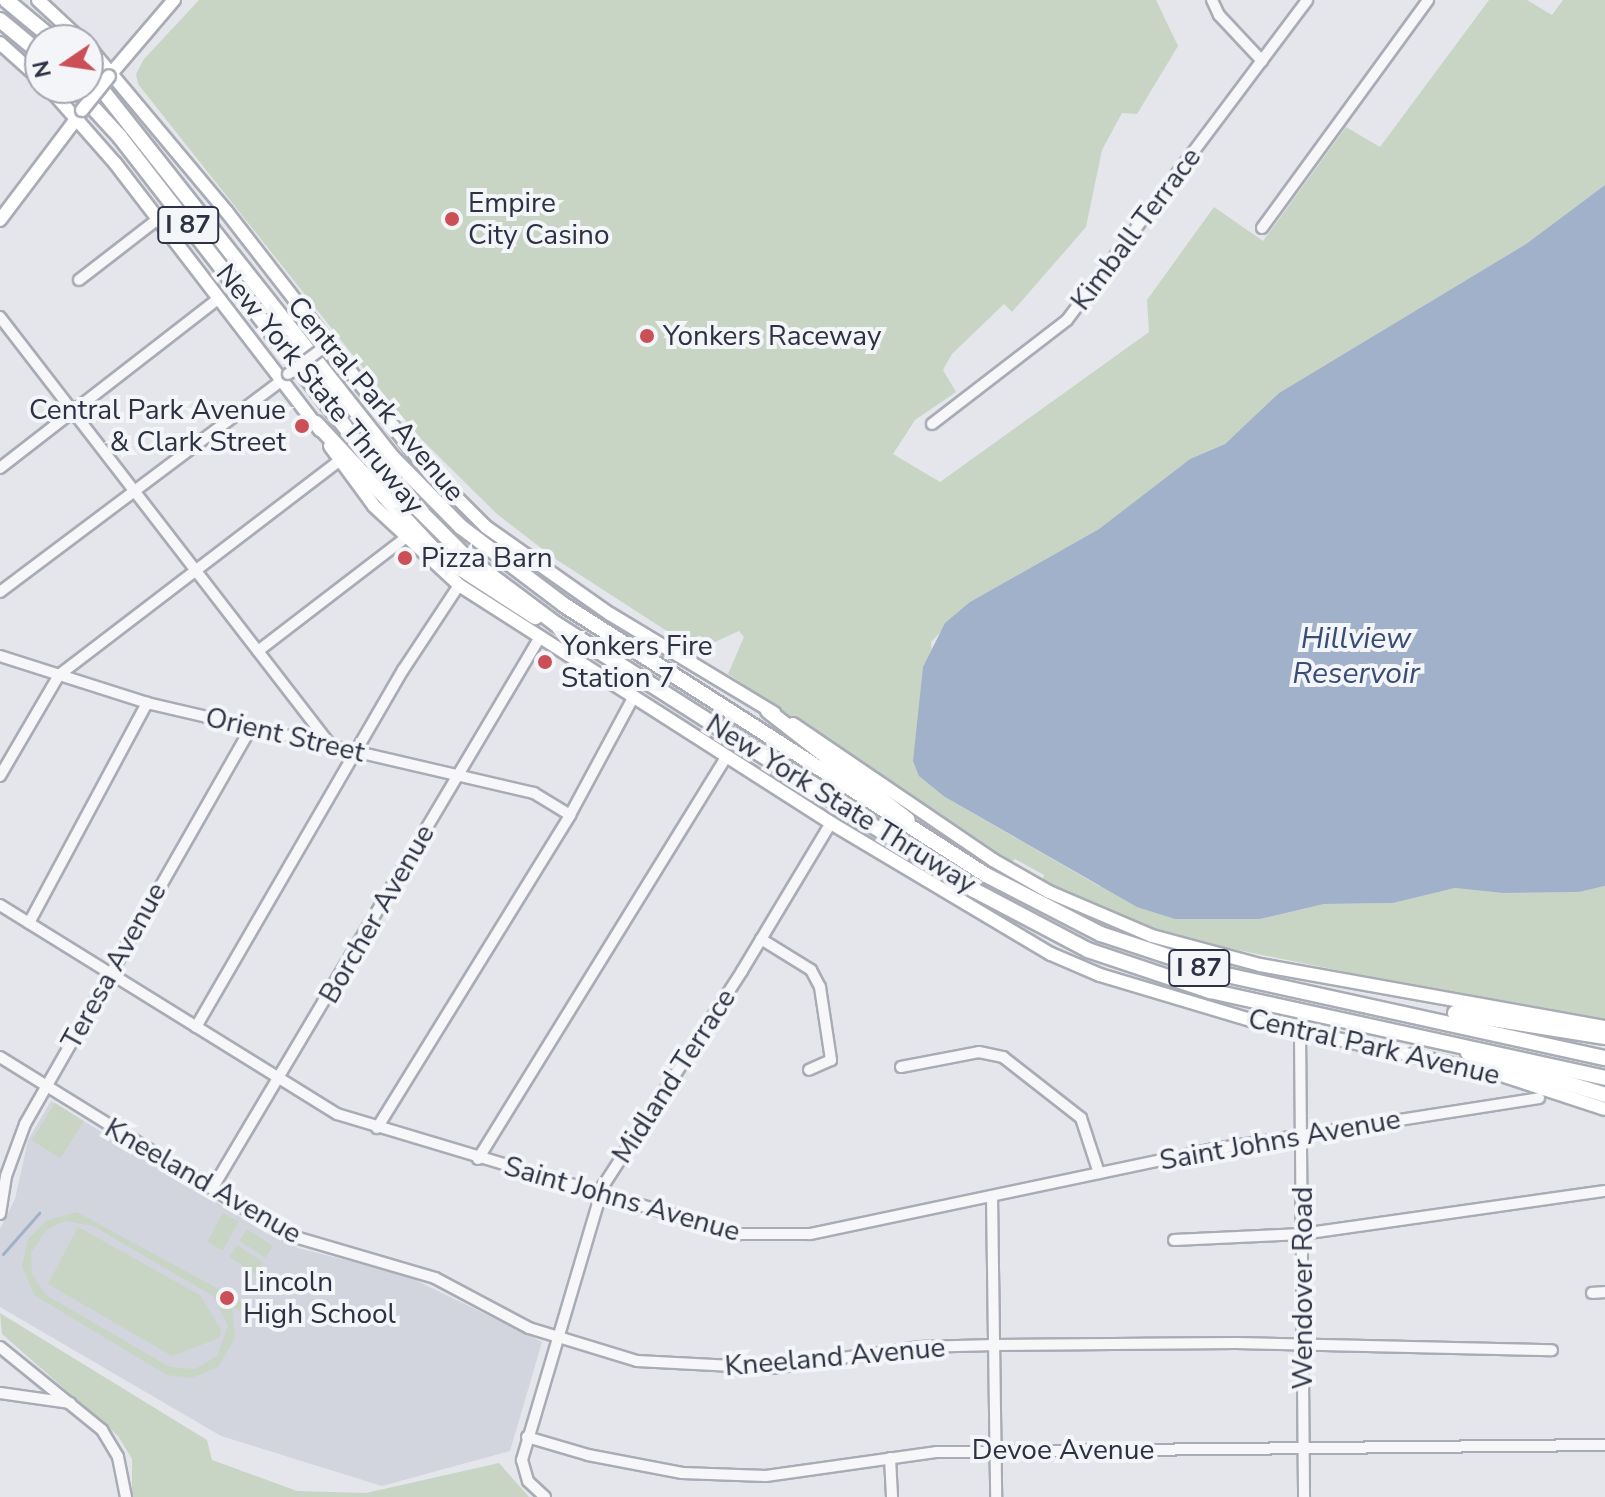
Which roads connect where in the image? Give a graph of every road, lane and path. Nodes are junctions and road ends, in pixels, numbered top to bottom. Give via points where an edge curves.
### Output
1 (6, 0) edge
2 (38, 0) edge
3 (174, 0) edge
4 (1212, 0) edge
5 (1307, 0) edge
6 (1428, 0) edge
7 (0, 20) edge
8 (35, 24) edge
9 (64, 24) edge
10 (24, 40) edge
11 (0, 43) edge
12 (1262, 61) junction
13 (24, 65) edge
14 (104, 65) edge
15 (111, 73) junction
16 (104, 92) edge
17 (67, 104) edge
18 (90, 104) edge
19 (79, 114) junction
20 (158, 219) junction
21 (0, 220) edge
22 (1262, 228) dead end
23 (79, 280) dead end
24 (219, 298) junction
25 (0, 317) edge
26 (326, 346) junction
27 (285, 377) junction
28 (72, 412) junction
29 (316, 423) junction
30 (932, 424) dead end
31 (340, 460) junction
32 (0, 468) edge
33 (134, 492) junction
34 (405, 538) junction
35 (196, 574) junction
36 (459, 585) junction
37 (0, 592) edge
38 (556, 624) junction
39 (540, 637) junction
40 (258, 651) junction
41 (0, 656) edge
42 (59, 675) junction
43 (633, 698) junction
44 (147, 703) junction
45 (768, 711) junction
46 (251, 728) junction
47 (332, 747) junction
48 (356, 752) junction
49 (727, 756) junction
50 (456, 773) junction
51 (0, 776) edge
52 (570, 815) junction
53 (831, 823) junction
54 (916, 830) junction
55 (0, 905) edge
56 (29, 923) junction
57 (761, 939) junction
58 (111, 974) junction
59 (1363, 1003) junction
60 (1367, 1024) junction
61 (196, 1027) junction
62 (1605, 1027) edge
63 (1300, 1032) junction
64 (1605, 1037) edge
65 (0, 1057) edge
66 (1605, 1058) edge
67 (901, 1067) dead end
68 (809, 1070) dead end
69 (1605, 1078) edge
70 (279, 1079) junction
71 (46, 1086) junction
72 (1605, 1095) edge
73 (1539, 1098) dead end
74 (1605, 1109) edge
75 (377, 1128) junction
76 (1301, 1135) junction
77 (478, 1159) junction
78 (1099, 1173) junction
79 (3, 1175) edge
80 (212, 1189) junction
81 (1605, 1191) edge
82 (600, 1196) junction
83 (992, 1196) junction
84 (0, 1214) edge
85 (1302, 1234) junction
86 (1174, 1240) dead end
87 (1605, 1292) edge
88 (1592, 1293) dead end
89 (557, 1339) junction
90 (1303, 1344) junction
91 (995, 1345) junction
92 (0, 1347) edge
93 (1552, 1350) dead end
94 (0, 1393) edge
95 (72, 1403) junction
96 (527, 1437) junction
97 (1605, 1445) edge
98 (1304, 1449) junction
99 (996, 1451) junction
100 (890, 1458) junction
101 (126, 1497) edge
102 (545, 1497) edge
103 (892, 1497) edge
104 (996, 1497) edge
105 (1304, 1497) edge

1 - 8 highway
2 - 9 main road
3 - 15 main road
4 - 12 street via 1219,15
5 - 12 street, Kimball Terrace
6 - 22 street
7 - 10 highway
11 - 13 main road
12 - 30 street, Kimball Terrace via 1067,320
14 - 15 main road, Central Park Avenue
15 - 19 main road, bridge
15 - 26 main road, Central Park Avenue
16 - 54 highway, New York State Thruway / I 87 via 373,433 461,527 555,599
17 - 19 main road, Central Park Avenue
18 - 38 highway, New York State Thruway / I 87 via 376,467 465,556
19 - 20 main road, Central Park Avenue
19 - 21 main road
20 - 23 street
20 - 24 main road, Central Park Avenue
24 - 27 main road, Central Park Avenue
24 - 28 street
25 - 28 street
26 - 27 street, bridge
26 - 45 main road, Central Park Avenue via 420,461 486,527 557,580
27 - 29 main road, Central Park Avenue
27 - 33 street
28 - 32 street
28 - 33 street
29 - 31 main road, Central Park Avenue
29 - 38 highway via 438,554 526,615
31 - 34 main road, Central Park Avenue
31 - 35 street
33 - 35 street
33 - 37 street
34 - 36 main road, Central Park Avenue
34 - 40 street
35 - 40 street
35 - 42 street
36 - 39 main road, Central Park Avenue
36 - 48 street
38 - 60 highway, New York State Thruway / I 87 via 1044,929 1179,982
39 - 43 main road, Central Park Avenue
39 - 50 street, Borcher Avenue
40 - 47 street
41 - 42 street, Orient Street
42 - 44 street, Orient Street
42 - 51 street
43 - 49 main road, Central Park Avenue
43 - 52 street
44 - 46 street, Orient Street
44 - 56 street
45 - 54 highway via 899,808
45 - 62 main road, Central Park Avenue via 844,756 993,860 1049,892 1152,936 1260,965
46 - 47 street, Orient Street
46 - 58 street, Teresa Avenue
47 - 48 street, Orient Street
48 - 50 street, Orient Street
48 - 61 street
49 - 53 main road, Central Park Avenue
49 - 77 street
50 - 52 street, Orient Street via 534,793
50 - 70 street, Borcher Avenue
52 - 75 street
53 - 57 street, Midland Terrace
53 - 63 main road, Central Park Avenue via 1051,954 1100,975
54 - 59 highway, New York State Thruway / I 87 via 1042,906 1130,946 1222,974
55 - 56 street, Saint Johns Avenue
56 - 58 street, Saint Johns Avenue
57 - 68 street via 811,970 820,987 831,1060
57 - 82 street, Midland Terrace
58 - 61 street, Saint Johns Avenue
58 - 71 street, Teresa Avenue
59 - 64 highway
59 - 66 highway, New York State Thruway / I 87
60 - 69 highway, New York State Thruway / I 87
60 - 72 highway
61 - 70 street, Saint Johns Avenue
63 - 74 main road, Central Park Avenue via 1501,1075
63 - 76 street, Wendover Road
65 - 71 street, Kneeland Avenue
67 - 78 street via 979,1052 1003,1057 1081,1118
70 - 75 street, Saint Johns Avenue via 331,1111
70 - 80 street, Borcher Avenue
71 - 79 street, Teresa Avenue
71 - 80 street, Kneeland Avenue
73 - 76 street, Saint Johns Avenue
75 - 77 street, Saint Johns Avenue
76 - 78 street, Saint Johns Avenue
76 - 85 street, Wendover Road
77 - 82 street, Saint Johns Avenue
78 - 83 street, Saint Johns Avenue
79 - 84 street, Teresa Avenue
80 - 89 street, Kneeland Avenue via 285,1234 435,1278
81 - 85 street
82 - 83 street, Saint Johns Avenue via 711,1230 779,1237
82 - 89 street, Midland Terrace
83 - 91 street
85 - 86 street
85 - 90 street, Wendover Road
87 - 88 street
89 - 91 street, Kneeland Avenue via 637,1361 731,1369 919,1347
89 - 96 street, Midland Terrace
90 - 91 street, Kneeland Avenue
90 - 93 street, Kneeland Avenue
90 - 98 street, Wendover Road
91 - 99 street
92 - 95 street
94 - 95 street
95 - 101 street via 110,1442
96 - 100 street, Devoe Avenue via 588,1455 709,1475 794,1474
96 - 102 street, Midland Terrace via 524,1471
97 - 98 street, Devoe Avenue
98 - 99 street, Devoe Avenue
98 - 105 street, Wendover Road
99 - 100 street, Devoe Avenue
99 - 104 street
100 - 103 street

